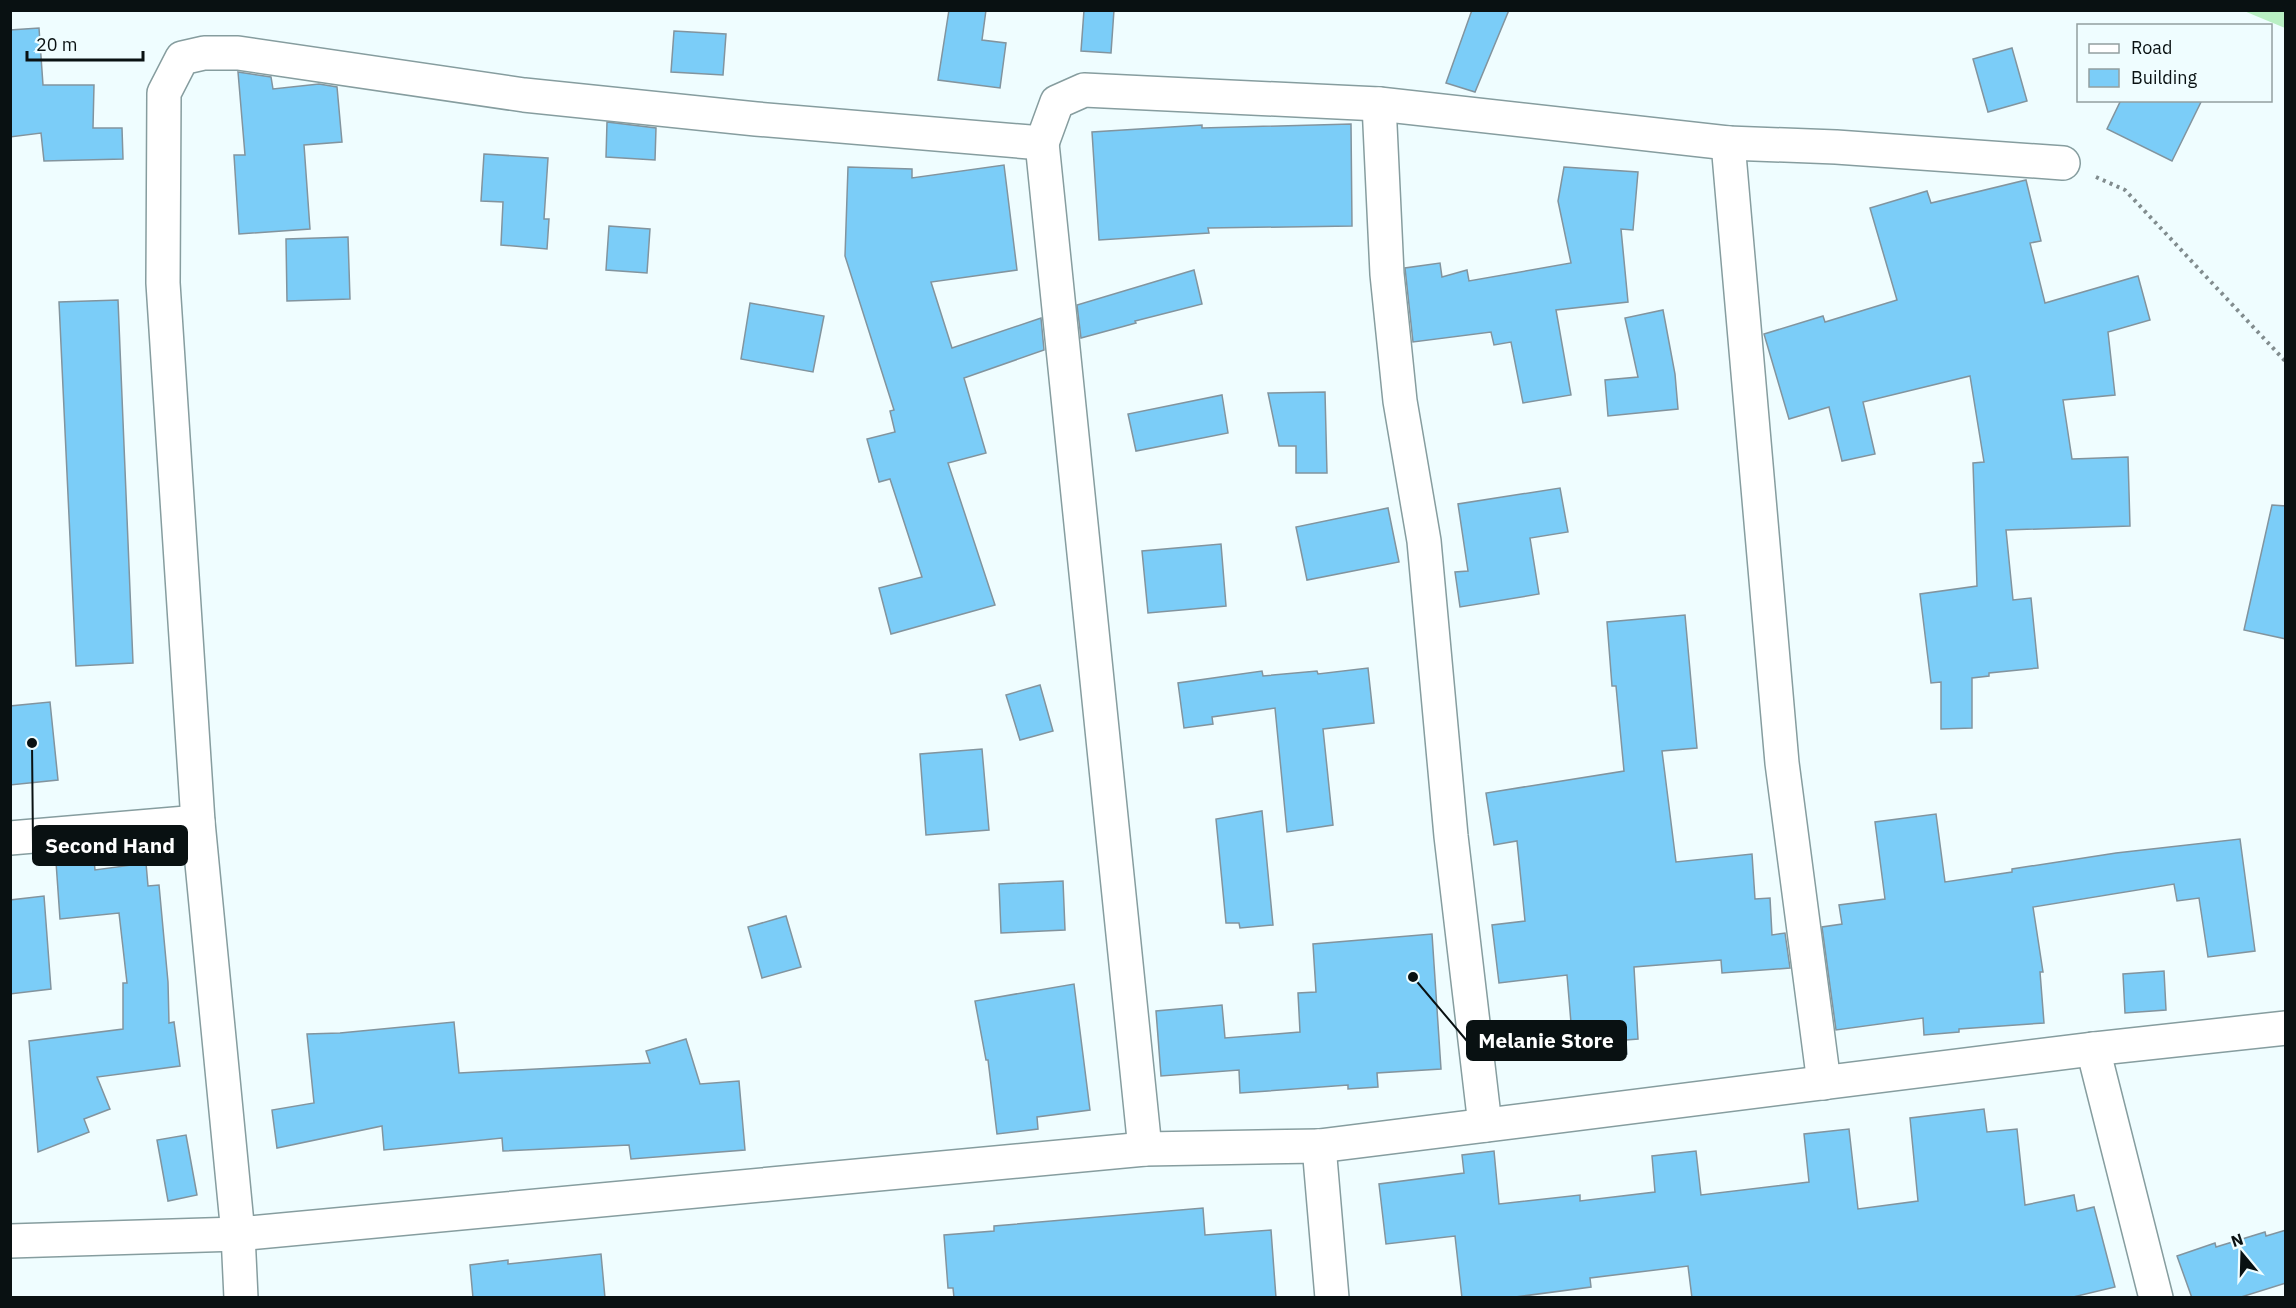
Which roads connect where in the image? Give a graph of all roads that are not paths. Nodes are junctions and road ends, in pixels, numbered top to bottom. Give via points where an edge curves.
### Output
1 (1379, 104) junction
2 (1042, 143) junction
3 (1728, 143) junction
4 (2062, 162) road end
5 (198, 822) junction
6 (10, 838) edge
7 (2286, 1028) edge
8 (2093, 1049) junction
9 (1824, 1083) junction
10 (1485, 1125) junction
11 (1319, 1146) junction
12 (1145, 1149) junction
13 (238, 1234) junction
14 (10, 1241) edge
15 (241, 1298) edge
16 (1332, 1298) edge
17 (2156, 1298) edge

1 - 2 street via 1084,90 1057,102
1 - 3 street
1 - 10 street via 1387,274 1398,378 1424,541 1451,836
2 - 5 street via 524,95 238,53 204,53 182,58 164,93 163,283
2 - 12 street
3 - 4 street
3 - 9 street via 1782,763
5 - 6 street
5 - 13 street
7 - 8 street
8 - 9 street
8 - 17 street
9 - 10 street
10 - 11 street
11 - 12 street
11 - 16 street
12 - 13 street
13 - 14 street
13 - 15 street

